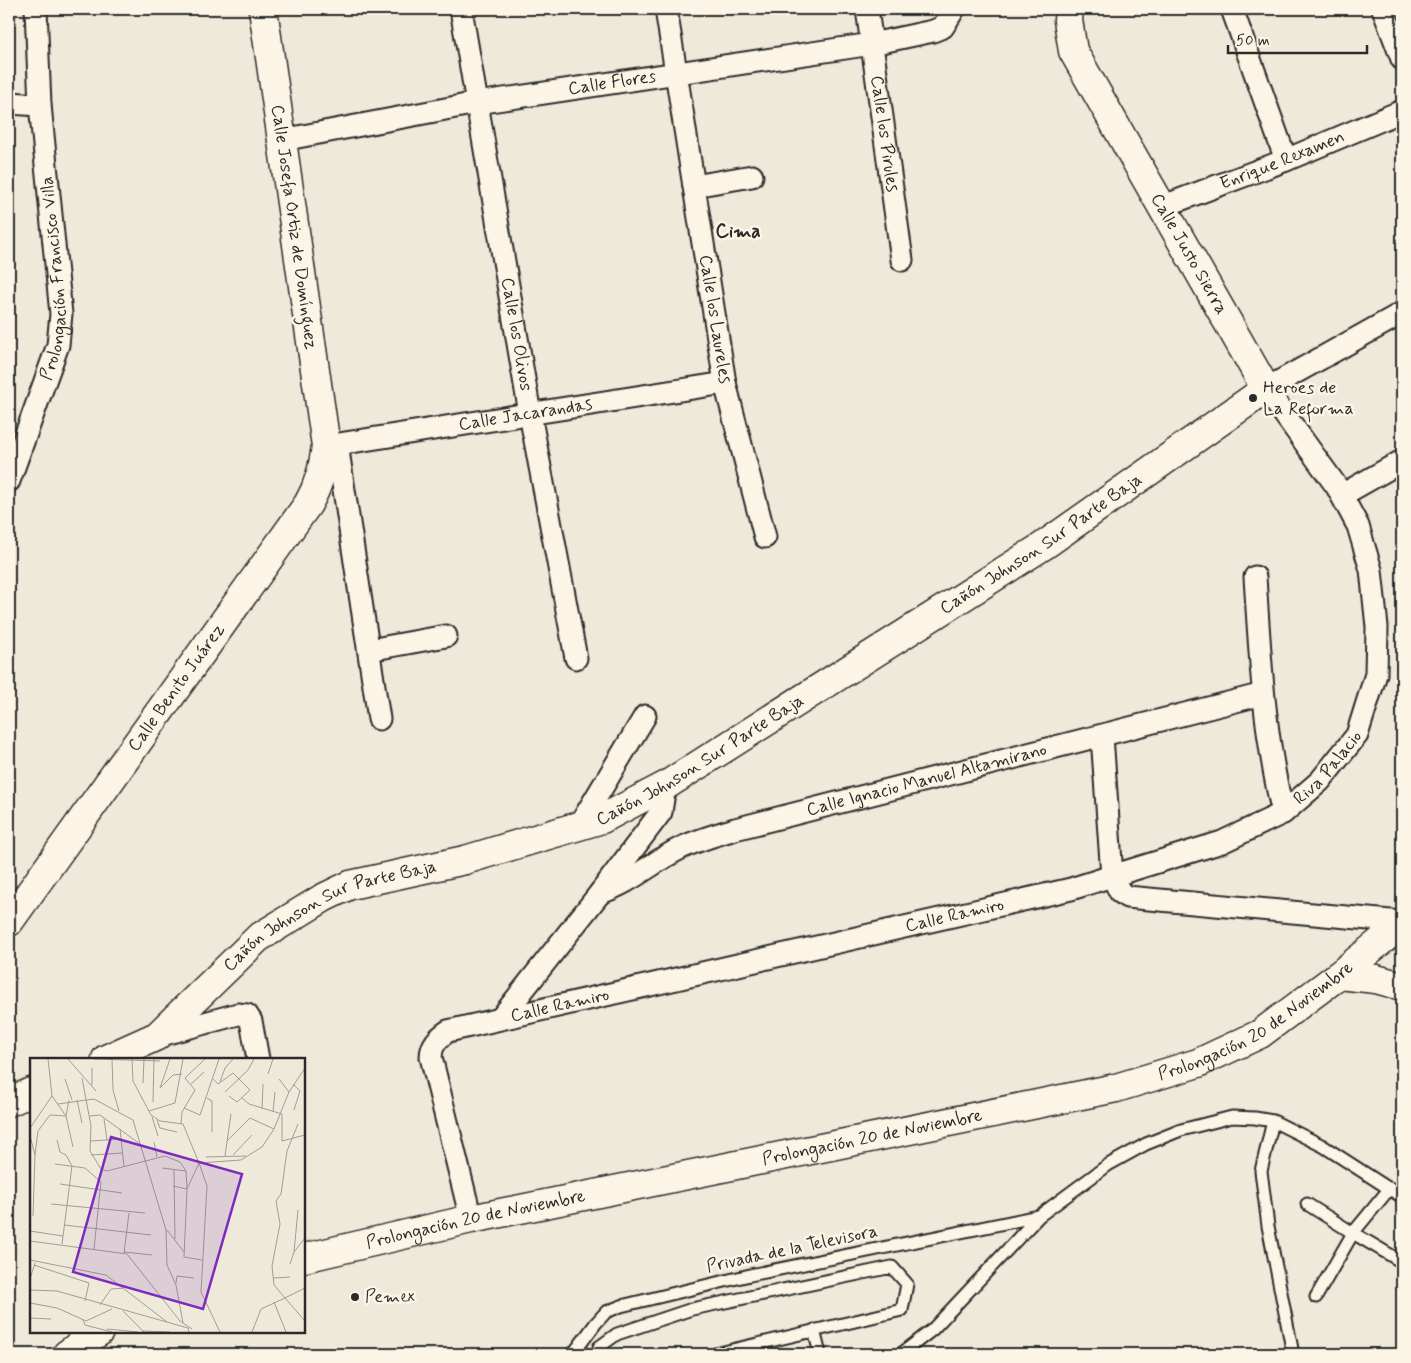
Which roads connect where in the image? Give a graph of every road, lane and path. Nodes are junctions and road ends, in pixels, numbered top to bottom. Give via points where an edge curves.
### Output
1 (36, 9) edge
2 (263, 9) edge
3 (461, 9) edge
4 (666, 9) edge
5 (867, 9) edge
6 (1069, 9) edge
7 (1232, 9) edge
8 (1384, 9) edge
9 (949, 18) edge
10 (872, 44) junction
11 (1402, 59) edge
12 (676, 73) junction
13 (9, 103) edge
14 (477, 103) junction
15 (40, 105) junction
16 (1402, 111) edge
17 (282, 140) junction
18 (1286, 160) junction
19 (752, 176) dead end
20 (694, 186) junction
21 (1161, 207) junction
22 (902, 260) dead end
23 (1402, 313) edge
24 (725, 383) junction
25 (1266, 389) junction
26 (530, 414) junction
27 (332, 445) junction
28 (1402, 461) edge
29 (9, 481) edge
30 (1340, 491) junction
31 (765, 537) dead end
32 (1255, 577) dead end
33 (446, 636) dead end
34 (369, 650) junction
35 (576, 658) dead end
36 (1263, 694) junction
37 (645, 716) dead end
38 (380, 719) dead end
39 (1102, 736) junction
40 (665, 786) junction
41 (1283, 813) junction
42 (579, 826) junction
43 (1112, 876) junction
44 (600, 893) junction
45 (9, 922) edge
46 (1402, 923) edge
47 (1339, 975) junction
48 (1402, 986) edge
49 (501, 1018) junction
50 (157, 1036) junction
51 (108, 1058) edge
52 (258, 1058) edge
53 (30, 1092) edge
54 (9, 1102) edge
55 (1272, 1121) junction
56 (1390, 1188) junction
57 (1402, 1197) edge
58 (1307, 1204) dead end
59 (1039, 1216) junction
60 (471, 1219) junction
61 (1353, 1233) junction
62 (305, 1258) edge
63 (1402, 1262) edge
64 (1316, 1297) dead end
65 (814, 1330) junction
66 (98, 1333) edge
67 (67, 1354) edge
68 (573, 1354) edge
69 (599, 1354) edge
70 (715, 1354) edge
71 (820, 1354) edge
72 (901, 1354) edge
73 (1293, 1354) edge

1 - 15 street, Prolongación Francisco Villa
2 - 17 main road, Calle Josefa Ortiz de Domínguez
3 - 14 street, Calle los Olivos
4 - 12 street, Calle los Laureles
5 - 10 street, Calle los Pirules
6 - 21 main road, Calle Justo Sierra via 1073,51
7 - 18 street
8 - 11 street
9 - 10 street, Calle Flores via 933,30
10 - 12 street, Calle Flores
10 - 22 street, Calle los Pirules
12 - 14 street, Calle Flores
12 - 20 street, Calle los Laureles
13 - 15 street
14 - 17 street, Calle Flores
14 - 26 street, Calle los Olivos
15 - 29 street, Prolongación Francisco Villa via 61,329
16 - 18 street, Enrique Rexamen
17 - 27 main road, Calle Josefa Ortiz de Domínguez
18 - 21 street, Enrique Rexamen
19 - 20 street
20 - 24 street, Calle los Laureles
21 - 25 main road, Calle Justo Sierra
23 - 25 street
24 - 26 street, Calle Jacarandas
24 - 31 street, Calle los Laureles
25 - 30 street, Calle Justo Sierra
25 - 40 main road, Cañón Johnson Sur Parte Baja via 1043,546
26 - 27 street, Calle Jacarandas
26 - 35 street, Calle los Olivos
27 - 34 street, Calle Josefa Ortiz de Domínguez
27 - 45 main road, Calle Benito Juárez via 318,487 308,504
28 - 30 street
30 - 41 street, Riva Palacio via 1358,526 1371,570 1377,627 1376,674 1357,735 1320,782
32 - 36 street, Riva Palacio
33 - 34 street
34 - 38 street, Calle Josefa Ortiz de Domínguez
36 - 39 street, Calle Ignacio Manuel Altamirano
36 - 41 street, Riva Palacio via 1274,778
37 - 42 street
39 - 43 street
39 - 44 street, Calle Ignacio Manuel Altamirano via 727,831 679,849 629,881
40 - 42 main road, Cañón Johnson Sur Parte Baja via 602,819
40 - 44 street via 661,812
41 - 43 street, Calle Ramiro via 1222,842
42 - 50 main road, Cañón Johnson Sur Parte Baja via 465,860 350,885 323,898 258,938
43 - 46 street via 1120,892 1127,897
43 - 49 street, Calle Ramiro via 1071,890
44 - 49 street
46 - 47 main road, Prolongación 20 de Noviembre
47 - 48 main road
47 - 60 main road, Prolongación 20 de Noviembre via 1260,1034 1198,1063 1116,1088
49 - 60 street, Calle Ramiro via 448,1031 431,1049
50 - 51 main road, Cañón Johnson Sur Parte Baja
50 - 52 street via 238,1014 247,1015
53 - 54 main road
55 - 56 lane, Privada de la Televisora via 1323,1146
55 - 59 lane, Privada de la Televisora via 1232,1117 1181,1130 1146,1144 1108,1165
55 - 73 lane via 1261,1171 1268,1226
56 - 57 lane, Privada de la Televisora
56 - 61 lane
58 - 61 lane
59 - 68 lane, Privada de la Televisora via 750,1275 620,1306 606,1312
59 - 72 lane, Privada de la Televisora via 932,1330
60 - 62 main road, Prolongación 20 de Noviembre
61 - 63 lane
61 - 64 lane
65 - 69 lane via 902,1310 907,1284 892,1267 692,1309 617,1334 599,1347
65 - 70 lane
65 - 71 lane
66 - 67 main road

